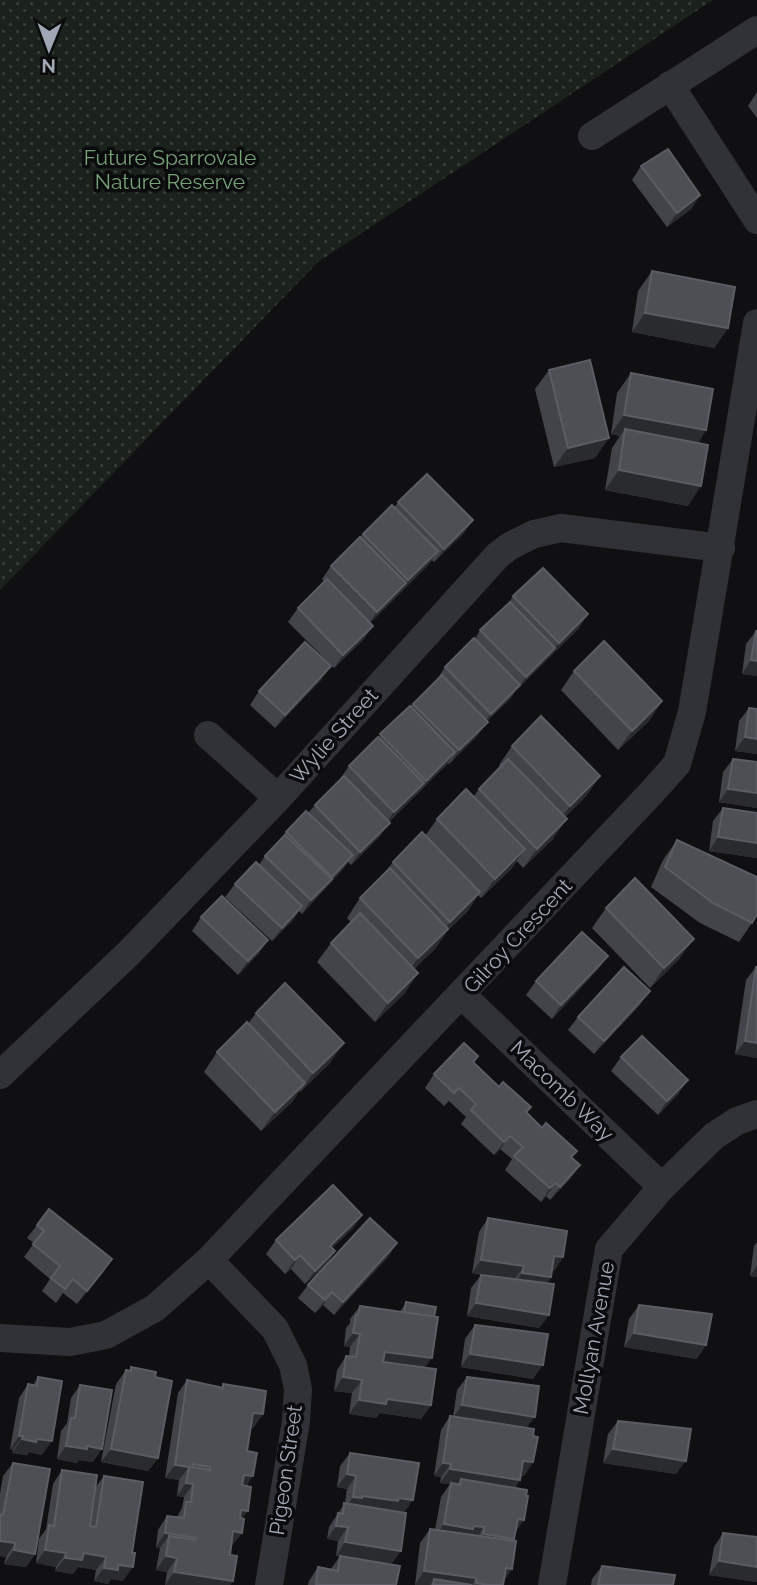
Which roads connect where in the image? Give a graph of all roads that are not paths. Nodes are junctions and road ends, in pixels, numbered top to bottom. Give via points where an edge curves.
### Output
1 (757, 30) edge
2 (670, 85) junction
3 (592, 136) dead end
4 (757, 220) edge
5 (757, 323) edge
6 (721, 548) junction
7 (208, 735) dead end
8 (278, 798) junction
9 (462, 995) junction
10 (0, 1074) edge
11 (757, 1114) edge
12 (662, 1187) junction
13 (209, 1260) junction
14 (0, 1338) edge
15 (269, 1585) edge
16 (552, 1585) edge

1 - 2 street
2 - 3 street
2 - 4 street
5 - 6 street, Gilroy Crescent
6 - 8 street, Wylie Street via 561,528 510,546
6 - 9 street, Gilroy Crescent via 692,712 677,764
7 - 8 street
8 - 10 street, Wylie Street via 129,953
9 - 12 street, Macomb Way
9 - 13 street, Gilroy Crescent
11 - 12 street, Mollyan Avenue via 714,1136
12 - 16 street, Mollyan Avenue via 612,1243 607,1256
13 - 14 street, Gilroy Crescent via 155,1308 106,1335 70,1342
13 - 15 street, Pigeon Street via 275,1329 293,1365 298,1388

